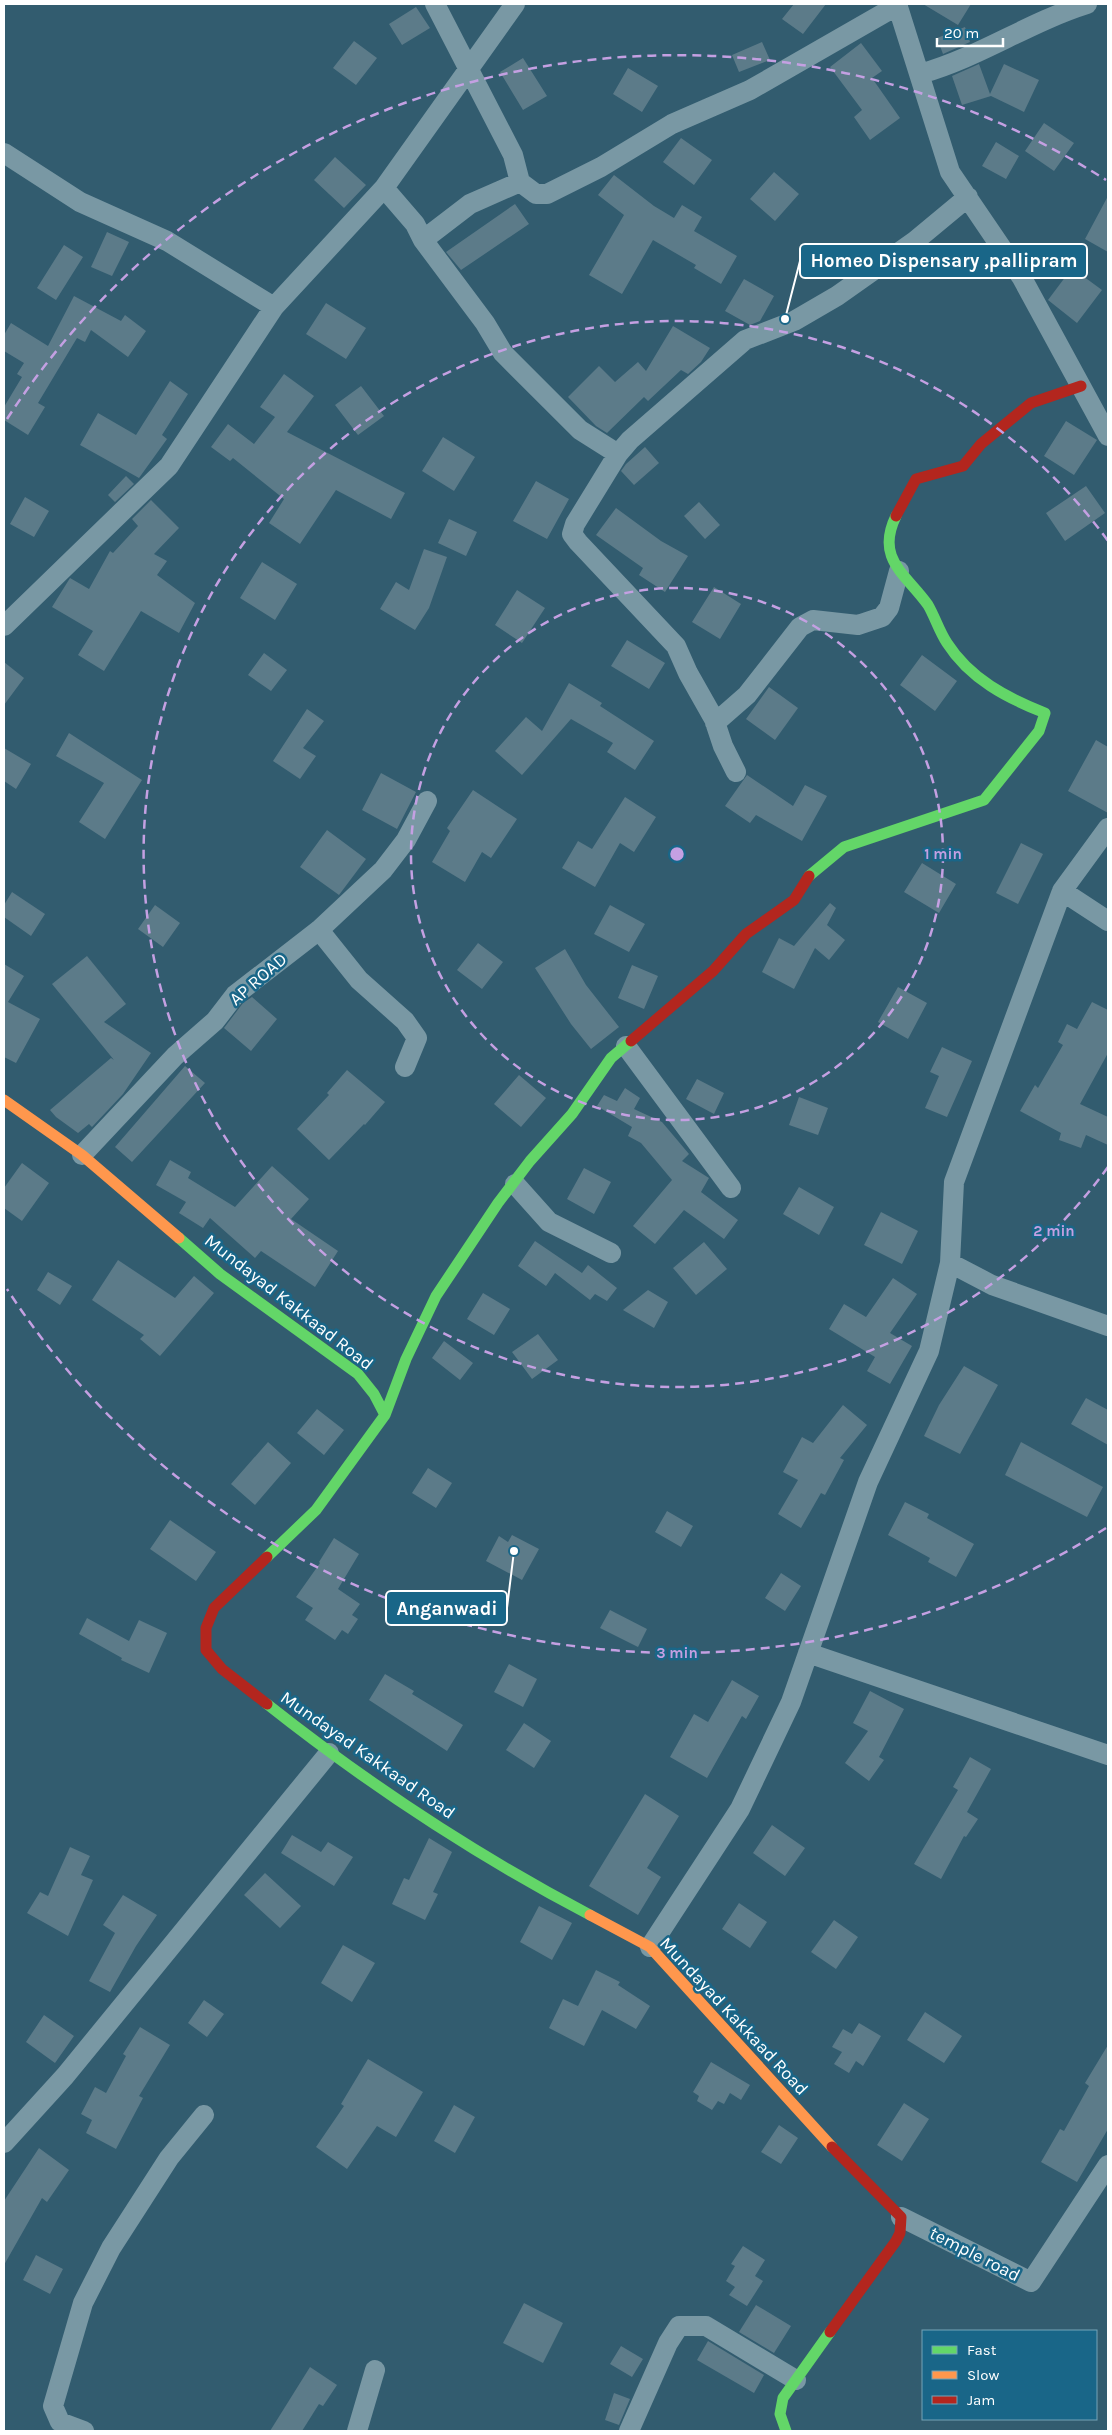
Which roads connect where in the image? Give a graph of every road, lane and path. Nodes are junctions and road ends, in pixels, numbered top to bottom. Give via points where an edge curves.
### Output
1 (435, 4) edge
2 (515, 4) edge
3 (898, 4) edge
4 (1087, 4) edge
5 (469, 68) junction
6 (920, 74) junction
7 (4, 153) edge
8 (520, 182) junction
9 (384, 188) junction
10 (968, 197) junction
11 (423, 240) junction
12 (274, 307) junction
13 (1081, 386) junction
14 (1108, 436) edge
15 (618, 454) junction
16 (900, 571) junction
17 (4, 626) edge
18 (714, 724) junction
19 (736, 772) dead end
20 (427, 801) dead end
21 (1108, 828) edge
22 (1062, 891) junction
23 (1108, 921) edge
24 (319, 930) junction
25 (626, 1046) junction
26 (405, 1067) dead end
27 (4, 1100) edge
28 (82, 1155) junction
29 (515, 1184) junction
30 (731, 1188) dead end
31 (611, 1253) dead end
32 (950, 1263) junction
33 (1108, 1326) edge
34 (385, 1415) junction
35 (808, 1653) junction
36 (329, 1753) junction
37 (1108, 1755) edge
38 (650, 1947) junction
39 (204, 2115) dead end
40 (4, 2143) edge
41 (1108, 2165) edge
42 (901, 2217) junction
43 (375, 2370) dead end
44 (796, 2380) junction
45 (84, 2431) edge
46 (357, 2431) edge
47 (629, 2431) edge
48 (786, 2431) edge

1 - 5 street
2 - 5 street
3 - 6 street
3 - 8 street via 750,90 672,124 601,167 547,194 536,194
4 - 6 street via 1017,31 952,65
5 - 8 street via 513,155
5 - 9 street
6 - 10 street via 950,172
7 - 12 street via 80,202 167,241
8 - 11 street via 470,204
9 - 11 street via 415,224
9 - 12 street
10 - 13 street via 1022,278
10 - 15 street via 915,241 837,296 794,321 745,340
11 - 15 street via 485,323 503,353 580,430
12 - 17 street via 168,466
13 - 14 street
13 - 16 main road via 1031,403 981,444 963,466 916,479 893,520 888,544
15 - 18 street via 572,534 676,646
16 - 18 street via 891,601 882,617 858,625 813,620 800,626 747,695
16 - 25 main road via 928,606 945,641 961,664 1017,702 1045,713 1039,731 984,800 844,847 811,872 794,900 746,934 713,971
18 - 19 street
20 - 24 street, AP ROAD via 406,840 383,870
21 - 22 street
22 - 23 street
22 - 32 street via 954,1182
24 - 26 street via 359,980 405,1021 418,1038
24 - 28 street, AP ROAD via 235,996
25 - 29 main road via 611,1058 572,1114 530,1161
25 - 30 street
27 - 28 main road, Mundayad Kakkaad Road
28 - 34 main road, Mundayad Kakkaad Road via 220,1274 358,1374
29 - 31 street via 549,1222
29 - 34 main road via 498,1203 436,1296
32 - 33 street via 992,1285
32 - 35 street via 928,1350 868,1482
34 - 36 main road, Mundayad Kakkaad Road via 316,1510 214,1608 206,1628 206,1650 222,1669
35 - 37 street
35 - 38 street via 791,1702 740,1809
36 - 38 main road, Mundayad Kakkaad Road via 513,1874
36 - 40 street via 71,2068
38 - 42 main road, Mundayad Kakkaad Road via 811,2125
39 - 45 street via 169,2158 111,2248 83,2303 53,2406 60,2422
41 - 42 street, temple road via 1031,2282
42 - 44 main road via 896,2241
43 - 46 street
44 - 47 street via 706,2326 679,2326 668,2343
44 - 48 main road via 784,2398 780,2414

